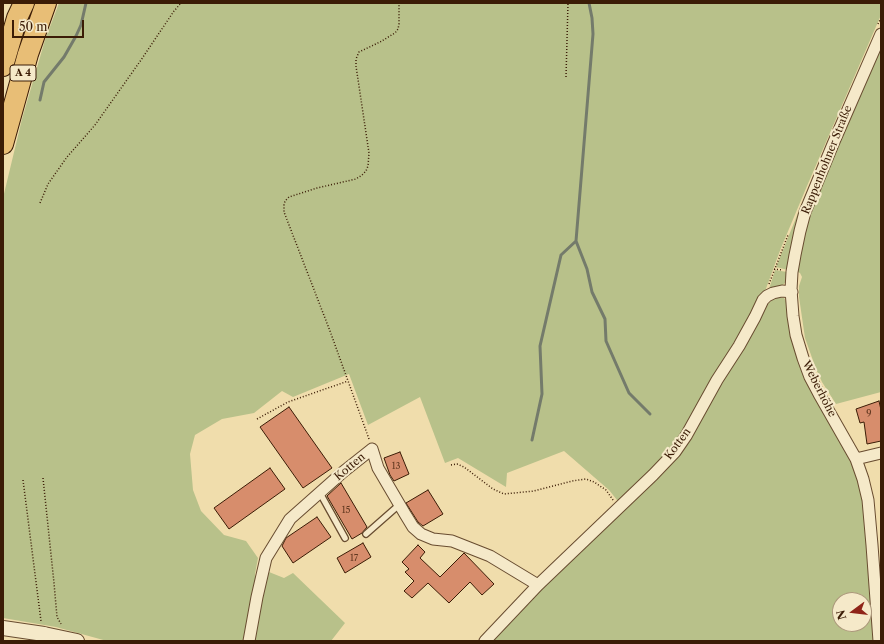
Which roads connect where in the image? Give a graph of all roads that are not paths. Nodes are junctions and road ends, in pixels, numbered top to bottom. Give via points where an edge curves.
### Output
1 (24, 3) edge
2 (46, 3) edge
3 (881, 34) edge
4 (3, 66) edge
5 (3, 144) edge
6 (792, 292) junction
7 (881, 453) edge
8 (856, 459) junction
9 (320, 493) junction
10 (399, 505) junction
11 (366, 534) dead end
12 (345, 538) dead end
13 (538, 585) junction
14 (3, 628) edge
15 (77, 641) edge
16 (249, 641) edge
17 (485, 641) edge
18 (879, 641) edge

1 - 4 highway, A 4
2 - 5 highway, A 4 via 26,61
3 - 6 street, Rappenhohner Straße via 805,212 794,255
6 - 8 street, Weberhöhe via 796,335 810,377
6 - 13 street, Kotten via 774,293 764,300 675,452
7 - 8 street
8 - 18 street, Weberhöhe via 868,500
9 - 10 street, Kotten via 372,449 378,468
9 - 12 lane
9 - 16 street, Kotten via 290,519 266,558
10 - 11 lane
10 - 13 street, Kotten via 420,534 433,539 452,541 490,556
13 - 17 street, Kotten
14 - 15 street, bridge via 42,630

